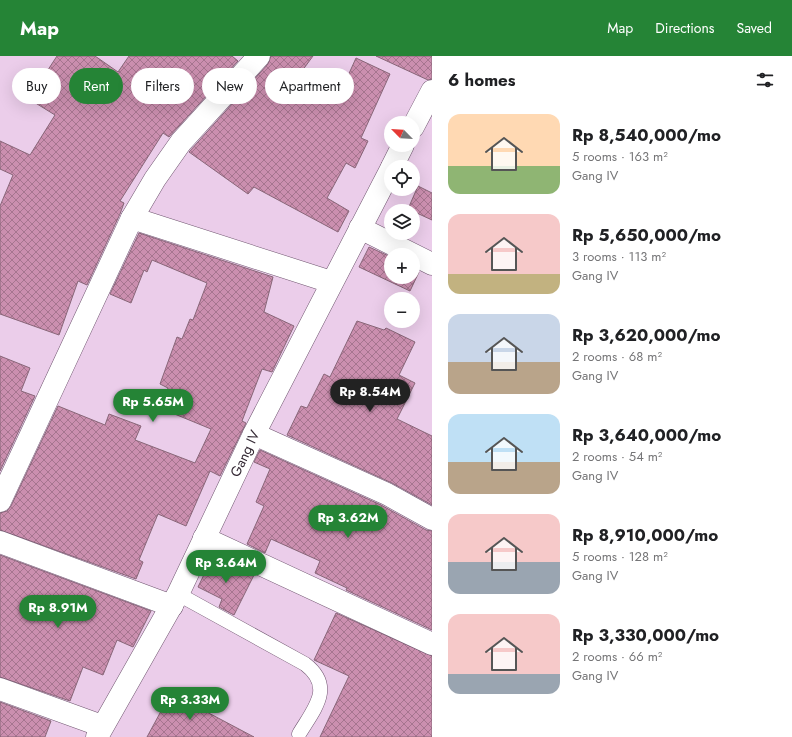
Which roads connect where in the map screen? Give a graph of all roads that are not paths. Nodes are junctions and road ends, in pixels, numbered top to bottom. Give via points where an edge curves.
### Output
1 (259, 56) edge
2 (432, 91) edge
3 (419, 116) edge
4 (384, 182) edge
5 (132, 218) junction
6 (360, 228) junction
7 (432, 264) edge
8 (331, 282) junction
9 (254, 434) junction
10 (0, 501) edge
11 (432, 519) edge
12 (204, 538) junction
13 (0, 542) edge
14 (175, 600) junction
15 (432, 644) edge
16 (0, 689) edge
17 (99, 731) edge
18 (299, 734) dead end

1 - 5 street via 181,142
2 - 3 street
4 - 6 street, Gang IV
5 - 8 street
5 - 10 street
6 - 7 street
6 - 8 street, Gang IV
8 - 9 street, Gang IV
9 - 11 street via 387,494
9 - 12 street, Gang IV
12 - 14 street, Gang IV
12 - 15 street
13 - 14 street
14 - 17 street, Gang IV
14 - 18 lane via 305,664 318,676 321,694
16 - 17 street

